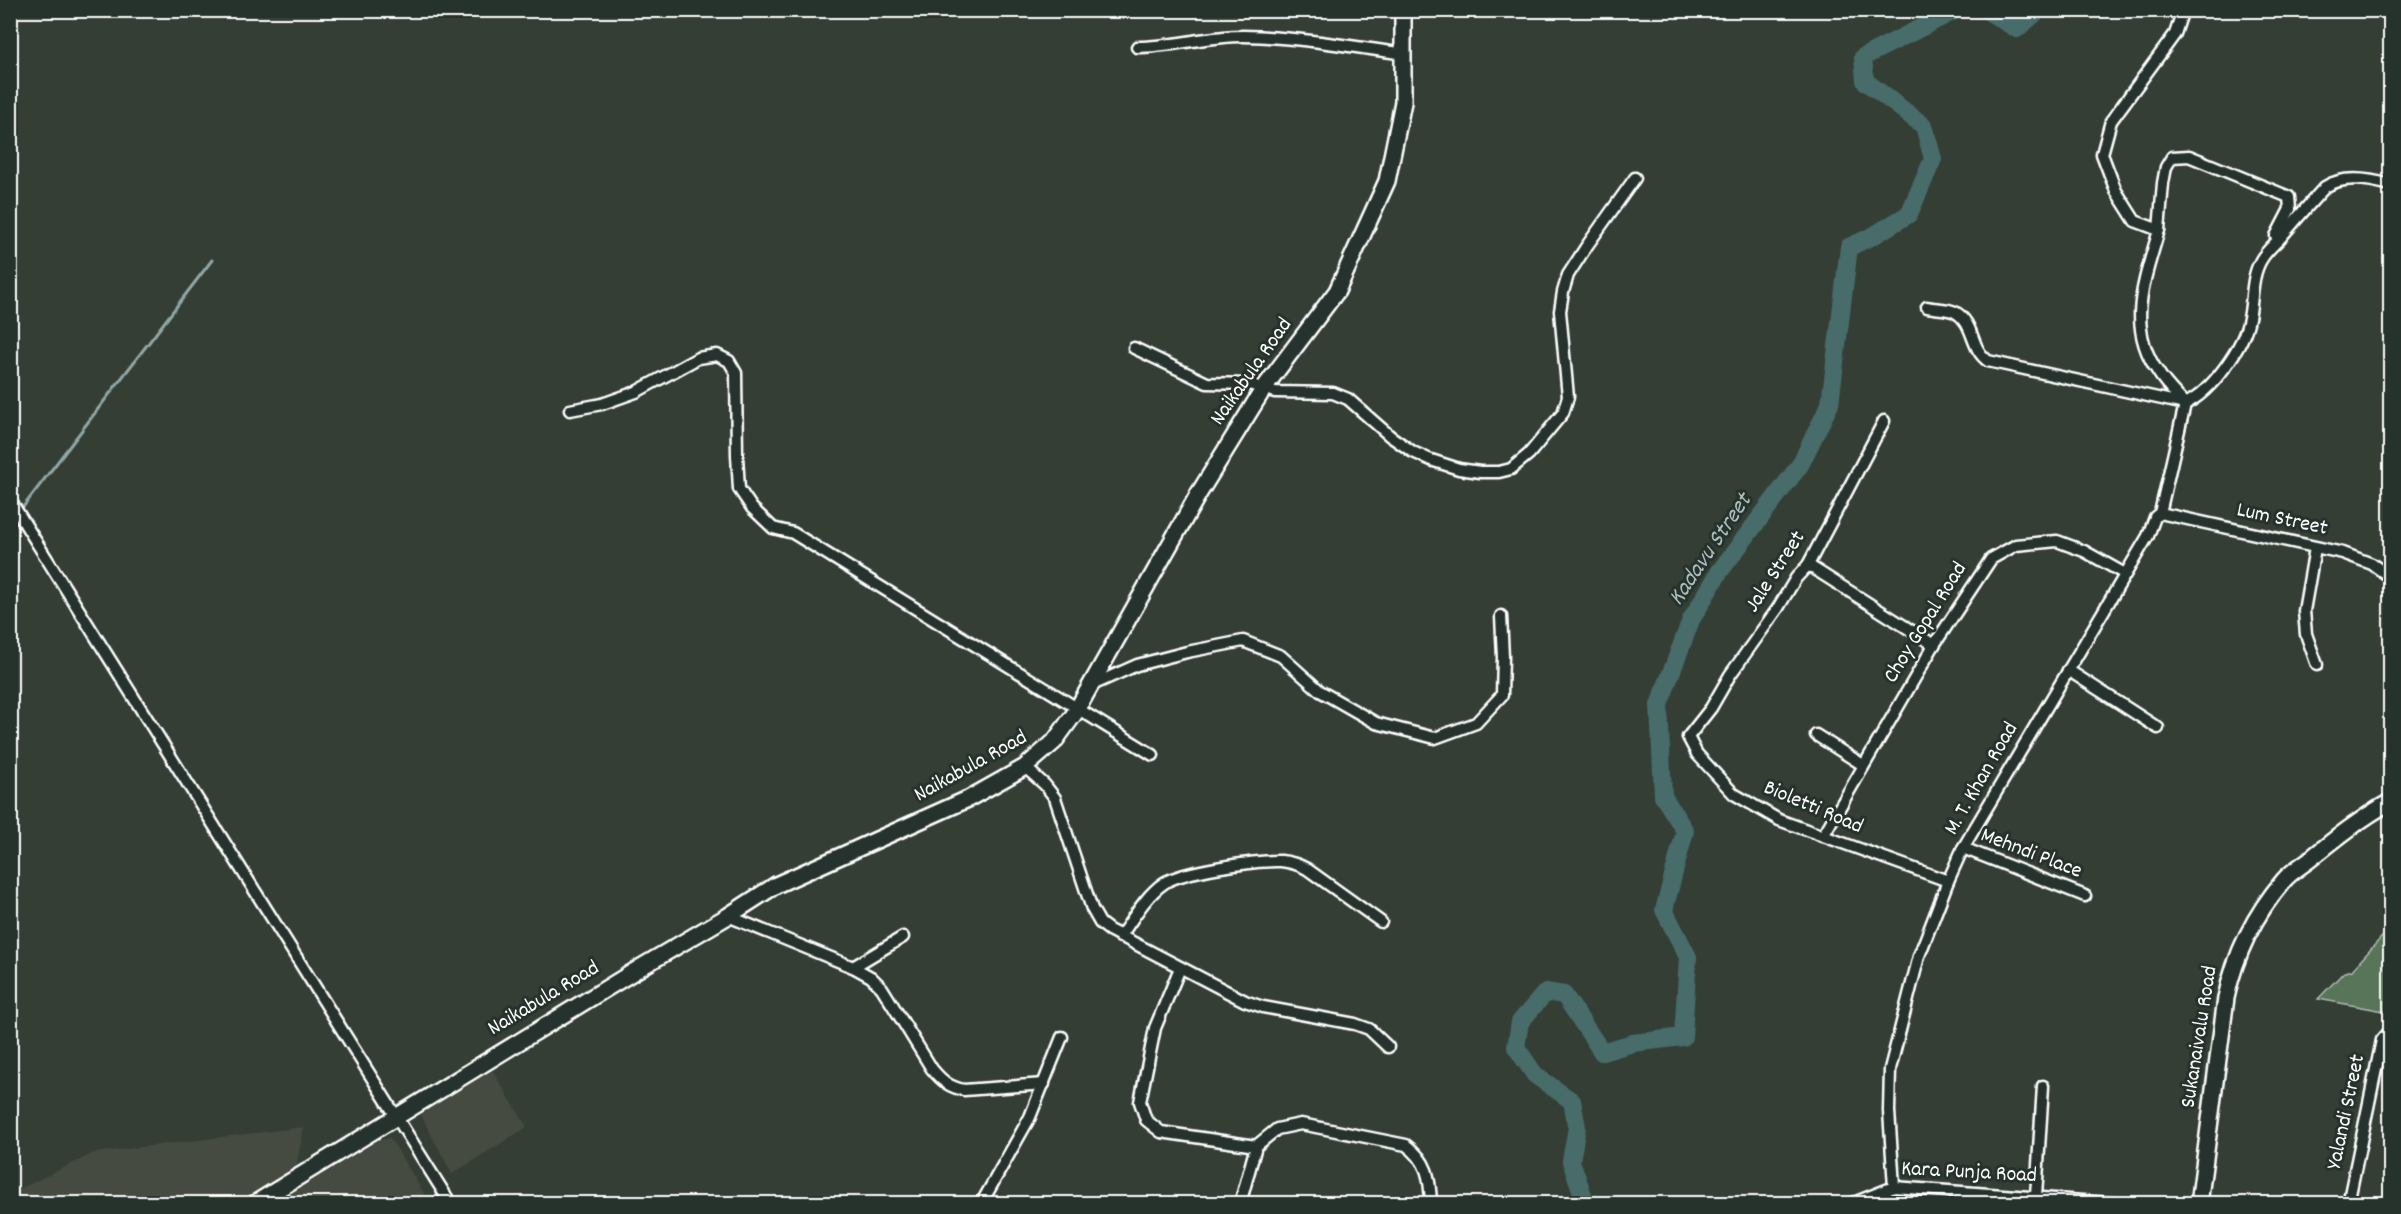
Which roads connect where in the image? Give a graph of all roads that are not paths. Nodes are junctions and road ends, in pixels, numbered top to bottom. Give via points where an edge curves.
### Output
1 (1403, 10) edge
2 (2183, 10) edge
3 (1137, 47) dead end
4 (1404, 54) junction
5 (1635, 178) dead end
6 (2391, 185) edge
7 (2159, 230) junction
8 (2262, 257) junction
9 (1927, 307) dead end
10 (1134, 348) dead end
11 (1264, 388) junction
12 (570, 410) dead end
13 (2183, 410) junction
14 (1884, 421) dead end
15 (15, 507) edge
16 (2160, 513) junction
17 (2315, 548) junction
18 (1808, 565) junction
19 (2125, 574) junction
20 (2391, 577) edge
21 (1501, 616) dead end
22 (1934, 645) junction
23 (2317, 665) dead end
24 (2068, 670) junction
25 (1089, 686) junction
26 (1077, 709) junction
27 (2158, 728) dead end
28 (1816, 735) dead end
29 (1688, 737) joint
30 (1153, 755) dead end
31 (1863, 765) junction
32 (1025, 767) junction
33 (2391, 802) edge
34 (1823, 836) junction
35 (1964, 848) junction
36 (1948, 881) junction
37 (2085, 896) dead end
38 (728, 916) junction
39 (1380, 922) dead end
40 (1120, 937) junction
41 (903, 938) dead end
42 (853, 967) junction
43 (1180, 968) junction
44 (2391, 1031) edge
45 (1062, 1037) dead end
46 (1388, 1047) dead end
47 (1044, 1084) junction
48 (2043, 1086) dead end
49 (395, 1117) junction
50 (1256, 1146) junction
51 (1894, 1187) junction
52 (2036, 1196) junction
53 (254, 1203) edge
54 (451, 1203) edge
55 (981, 1203) edge
56 (1240, 1203) edge
57 (1431, 1203) edge
58 (1851, 1203) edge
59 (2124, 1203) edge
60 (2199, 1203) edge
61 (2348, 1203) edge

1 - 4 street, Naikabula Road
2 - 7 street via 2175,34 2111,121 2102,154 2115,191 2135,221
3 - 4 street via 1243,36
4 - 11 street, Naikabula Road via 1403,102 1387,181 1337,291
5 - 11 street via 1568,275 1560,311 1568,397 1563,413 1511,469 1480,472 1431,460 1413,452 1348,399 1333,393 1275,392
6 - 8 street via 2358,179 2335,180
7 - 8 street via 2166,167 2172,157 2188,156 2289,197 2290,209
7 - 13 street via 2138,319 2144,345 2157,372
8 - 13 street via 2255,272 2244,335 2212,383
9 - 13 street via 1953,311 1966,320 1978,354 1988,361
10 - 11 street via 1206,382
11 - 25 street, Naikabula Road via 1198,493
12 - 26 street via 636,392 698,358 717,355 729,361 736,373 739,489 752,508 773,528 793,533
13 - 16 street, M. T. Khan Road
14 - 18 street, Jale Street
15 - 49 street
16 - 17 street, Lum Street
16 - 19 street, M. T. Khan Road
17 - 20 street, Lum Street via 2372,564
17 - 23 street via 2304,611 2306,634
18 - 22 street
18 - 29 street, Jale Street
19 - 22 street, Choy Gopal Road via 2057,541 2016,545 1991,559
19 - 24 street, M. T. Khan Road
21 - 25 street via 1502,695 1476,723 1435,738 1376,723 1320,691 1281,657 1243,641 1137,665
22 - 31 street, Choy Gopal Road
24 - 27 street
24 - 35 street, M. T. Khan Road
25 - 26 street, Naikabula Road
26 - 30 street
26 - 32 street, Naikabula Road via 1054,742
28 - 31 street
29 - 34 street, Bioletti Road via 1697,754 1734,794 1779,820
31 - 34 street, Choy Gopal Road
32 - 38 street, Naikabula Road via 968,799 776,885
32 - 40 street via 1055,798 1092,909 1100,922
33 - 60 street, Sukanaivalu Road via 2334,839 2285,879 2243,942 2226,998
34 - 36 street, Bioletti Road
35 - 36 street, M. T. Khan Road
35 - 37 street, Mehndi Place
36 - 51 street, M. T. Khan Road via 1918,956 1890,1069
38 - 42 street
38 - 49 street, Naikabula Road
39 - 40 street via 1307,869 1294,862 1278,861 1174,877 1148,898
40 - 43 street
41 - 42 street
42 - 47 street via 882,988 932,1069 952,1088
43 - 46 street via 1245,1001 1369,1029
43 - 50 street via 1155,1028 1140,1102 1143,1114 1161,1132
44 - 61 street, Yalandi Street via 2382,1040
45 - 47 street
47 - 55 street via 1030,1117
48 - 52 street
49 - 53 street, Naikabula Road
49 - 54 street
50 - 56 street
50 - 57 street via 1277,1129 1301,1124 1406,1145 1417,1153 1429,1174
51 - 52 street, Kara Punja Road
51 - 58 street, Kara Punja Road
52 - 59 street, Kara Punja Road

